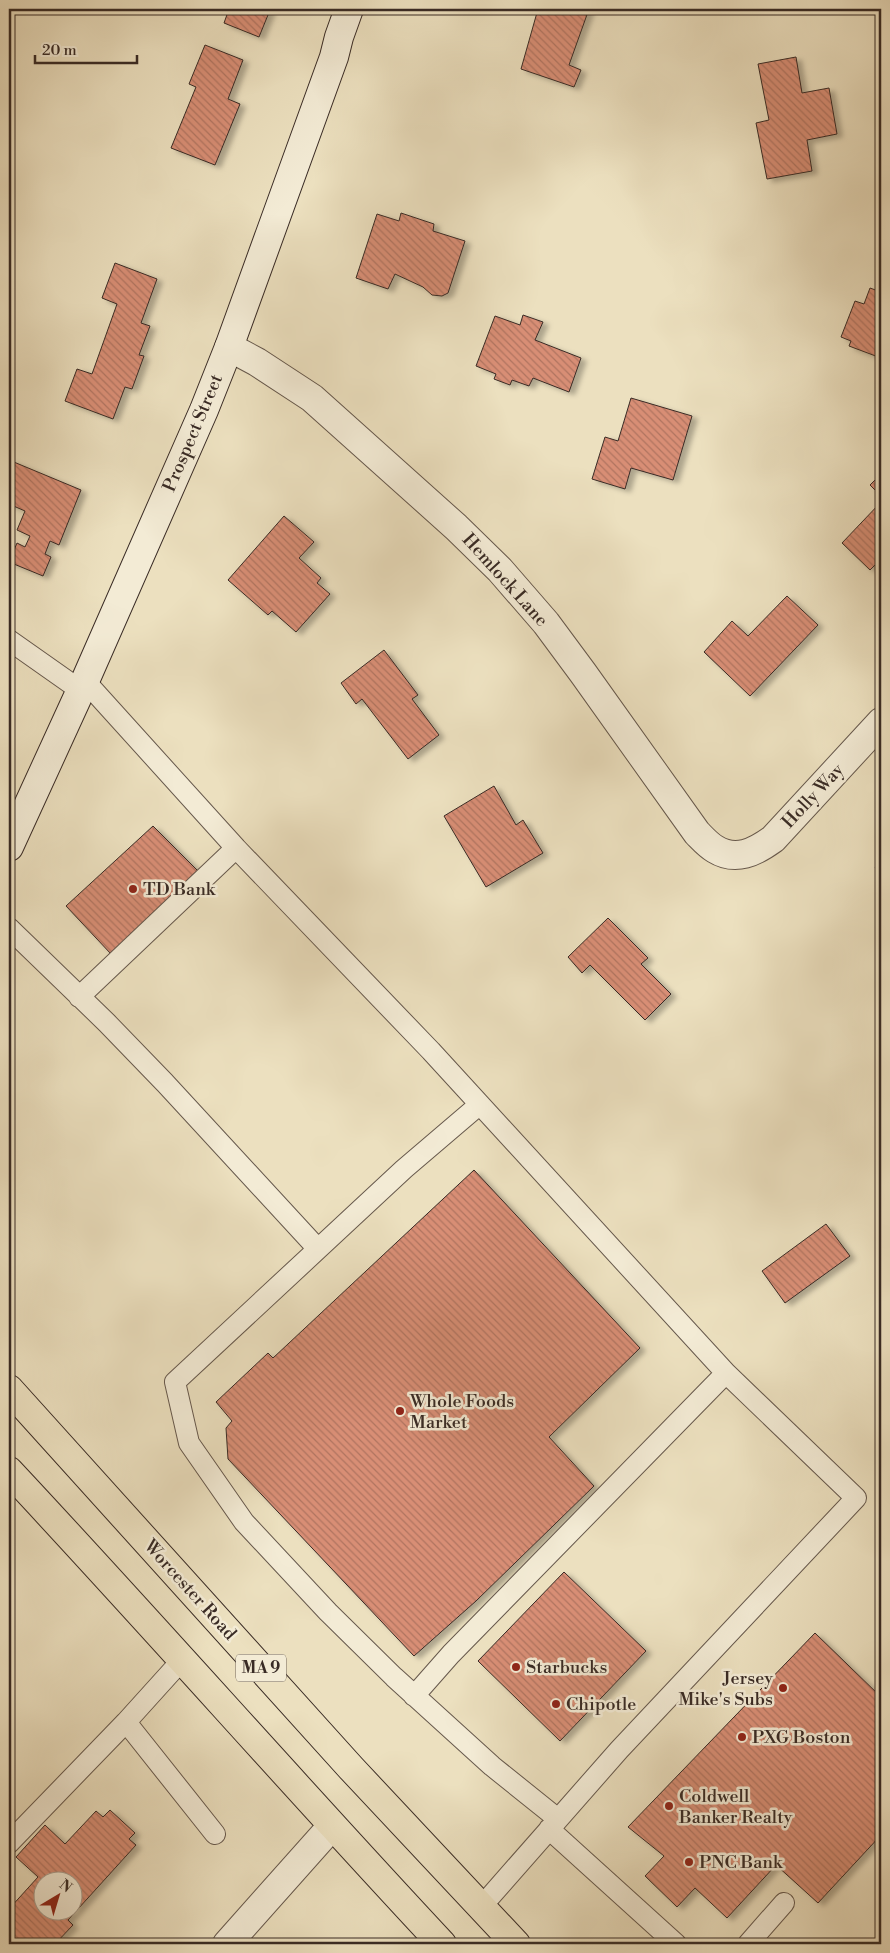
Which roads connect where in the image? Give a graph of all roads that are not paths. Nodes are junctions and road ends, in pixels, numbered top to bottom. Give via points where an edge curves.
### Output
1 (349, 9) edge
2 (229, 347) junction
3 (9, 640) edge
4 (83, 686) junction
5 (881, 722) edge
6 (9, 846) edge
7 (236, 848) junction
8 (735, 856) joint
9 (9, 928) edge
10 (79, 997) junction
11 (479, 1105) junction
12 (318, 1249) junction
13 (726, 1372) junction
14 (9, 1389) edge
15 (9, 1471) edge
16 (182, 1660) junction
17 (414, 1696) junction
18 (126, 1722) junction
19 (554, 1824) junction
20 (332, 1826) junction
21 (215, 1834) dead end
22 (9, 1843) edge
23 (784, 1903) dead end
24 (481, 1907) junction
25 (227, 1944) edge
26 (442, 1944) edge
27 (516, 1944) edge
28 (676, 1944) edge
29 (748, 1944) edge

1 - 2 street, Prospect Street
2 - 4 street, Prospect Street
2 - 8 street, Hemlock Lane via 288,380 312,398 500,570 556,637 697,833 715,849
3 - 4 lane
4 - 6 street, Prospect Street
4 - 7 lane
5 - 8 street, Holly Way via 773,840 757,851
7 - 10 lane
7 - 11 lane
9 - 10 lane
10 - 12 lane via 165,1083
11 - 12 lane
11 - 13 lane
12 - 17 lane via 175,1382 189,1443 244,1522 328,1612
13 - 17 lane
13 - 19 lane via 856,1498 619,1750
14 - 24 highway, Worcester Road / MA 9
15 - 16 highway, MA 9
16 - 18 lane
16 - 20 highway, MA 9
17 - 19 lane
18 - 21 lane
18 - 22 lane
19 - 24 lane
19 - 28 lane
20 - 25 street
20 - 26 highway, MA 9
23 - 29 lane
24 - 27 highway, Worcester Road / MA 9

